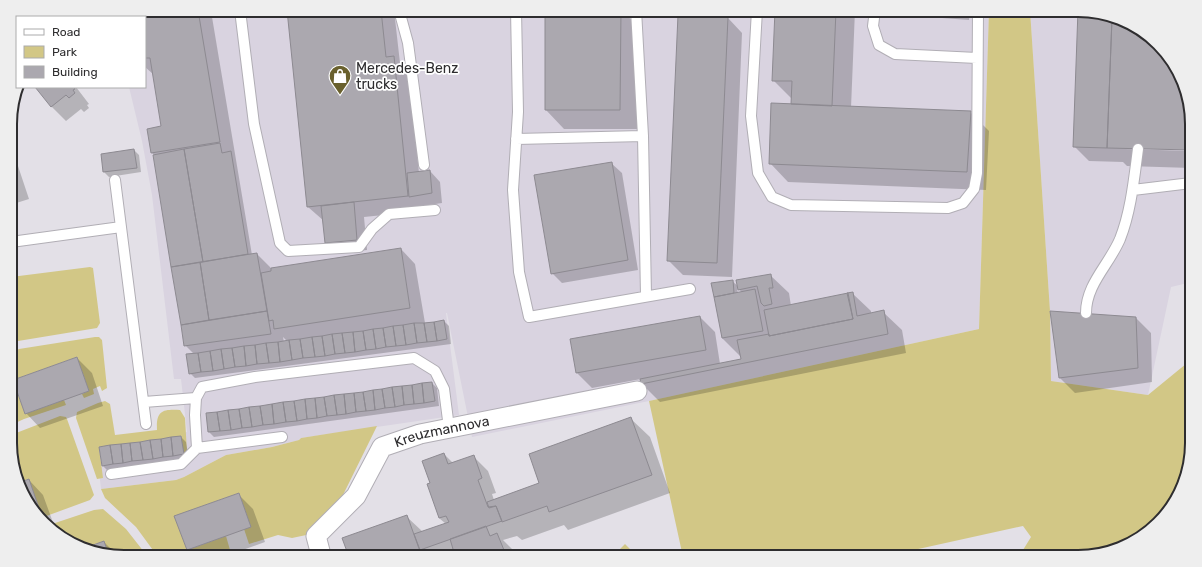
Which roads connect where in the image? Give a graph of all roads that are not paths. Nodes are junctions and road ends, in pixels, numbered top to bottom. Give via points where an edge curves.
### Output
1 (241, 17) edge
2 (401, 17) edge
3 (516, 17) edge
4 (636, 17) edge
5 (757, 17) edge
6 (874, 17) edge
7 (978, 17) edge
8 (977, 58) junction
9 (643, 136) junction
10 (516, 139) junction
11 (1138, 149) dead end
12 (424, 165) dead end
13 (115, 180) dead end
14 (1185, 184) edge
15 (1133, 190) junction
16 (435, 210) dead end
17 (121, 227) junction
18 (17, 241) edge
19 (690, 289) dead end
20 (646, 296) junction
21 (1086, 313) dead end
22 (637, 391) dead end
23 (196, 398) junction
24 (144, 402) junction
25 (146, 424) dead end
26 (449, 428) junction
27 (282, 437) dead end
28 (197, 448) junction
29 (111, 474) dead end
30 (319, 550) edge

1 - 16 lane via 254,124 280,243 288,251 359,247 372,229 389,214
2 - 12 lane via 408,44
3 - 10 lane
4 - 9 lane
5 - 8 lane via 751,116 758,173 772,197 791,205 948,208 963,203 974,189 976,173
6 - 8 lane via 873,26 879,45 895,54
7 - 8 lane
9 - 10 lane
9 - 20 lane
10 - 20 lane via 513,190 519,272 529,317
11 - 15 lane
13 - 17 lane
14 - 15 lane
15 - 21 lane via 1119,240 1092,285
17 - 18 lane
17 - 24 lane
19 - 20 lane
22 - 26 street, Kreuzmannova
23 - 24 lane
23 - 26 lane via 202,387 254,377 414,358 435,371 444,389
23 - 28 lane
24 - 25 lane
26 - 30 street, Kreuzmannova via 420,434 382,447 356,496 316,536
27 - 28 lane
28 - 29 lane via 181,464

